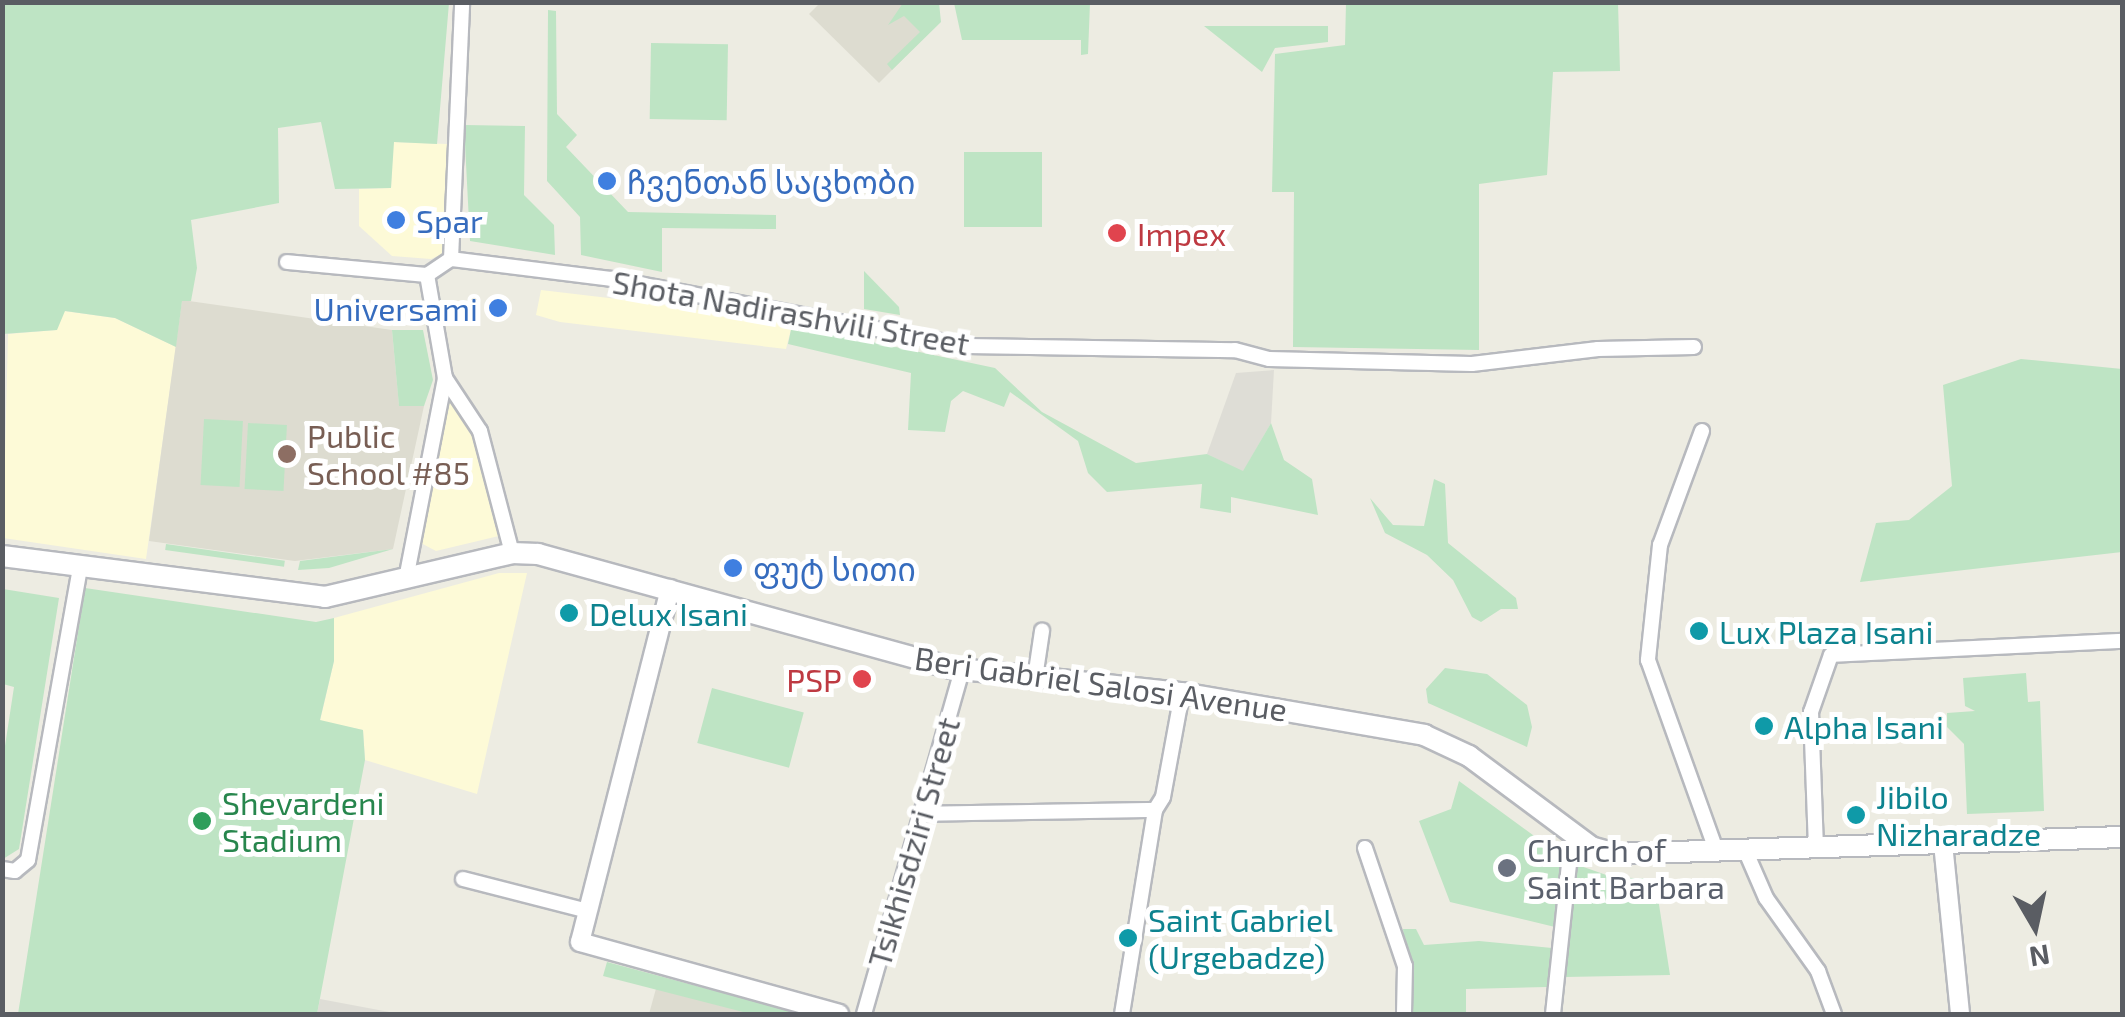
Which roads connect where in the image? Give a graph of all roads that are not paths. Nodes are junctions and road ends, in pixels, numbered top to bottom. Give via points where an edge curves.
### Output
1 (462, 2) edge
2 (450, 259) junction
3 (287, 262) dead end
4 (427, 276) junction
5 (1694, 347) dead end
6 (445, 378) junction
7 (1702, 431) dead end
8 (512, 553) junction
9 (2, 556) edge
10 (80, 568) junction
11 (406, 579) junction
12 (670, 589) junction
13 (1042, 632) dead end
14 (2122, 641) edge
15 (962, 670) junction
16 (1035, 678) junction
17 (1182, 693) junction
18 (1155, 810) junction
19 (920, 814) junction
20 (2122, 837) edge
21 (1582, 840) junction
22 (1944, 843) junction
23 (1365, 848) dead end
24 (1816, 848) junction
25 (1746, 852) junction
26 (1717, 854) junction
27 (2, 869) edge
28 (463, 879) dead end
29 (588, 912) junction
30 (839, 1014) edge
31 (864, 1014) edge
32 (1122, 1014) edge
33 (1404, 1014) edge
34 (1552, 1014) edge
35 (1834, 1014) edge
36 (1960, 1014) edge

1 - 2 street
2 - 4 street
2 - 5 street, Shota Nadirashvili Street via 612,278 967,346 1235,350 1269,359 1472,364 1598,349
3 - 4 street
4 - 6 street
6 - 8 street via 480,430
6 - 11 street
7 - 26 street via 1660,546 1648,660
8 - 11 main road, Beri Gabriel Salosi Avenue
8 - 12 main road, Beri Gabriel Salosi Avenue
9 - 10 main road, Beri Gabriel Salosi Avenue
10 - 11 main road, Beri Gabriel Salosi Avenue via 286,596 325,597
10 - 27 street via 28,860 15,870
12 - 15 main road, Beri Gabriel Salosi Avenue
12 - 29 street
13 - 16 street
14 - 24 street via 1831,655 1811,712
15 - 16 main road, Beri Gabriel Salosi Avenue
15 - 19 street, Tsikhisdziri Street
16 - 17 main road, Beri Gabriel Salosi Avenue
17 - 18 street
17 - 21 main road, Beri Gabriel Salosi Avenue via 1424,735 1470,756
18 - 19 street
18 - 32 street
19 - 31 street, Tsikhisdziri Street
20 - 22 main road, Beri Gabriel Salosi Avenue
21 - 26 main road, Beri Gabriel Salosi Avenue via 1615,854
21 - 34 street via 1569,864
22 - 24 main road, Beri Gabriel Salosi Avenue
22 - 36 street
23 - 33 street via 1405,966
24 - 25 main road, Beri Gabriel Salosi Avenue
25 - 26 main road, Beri Gabriel Salosi Avenue
25 - 35 street via 1766,898 1818,970
28 - 29 street
29 - 30 street via 580,942

